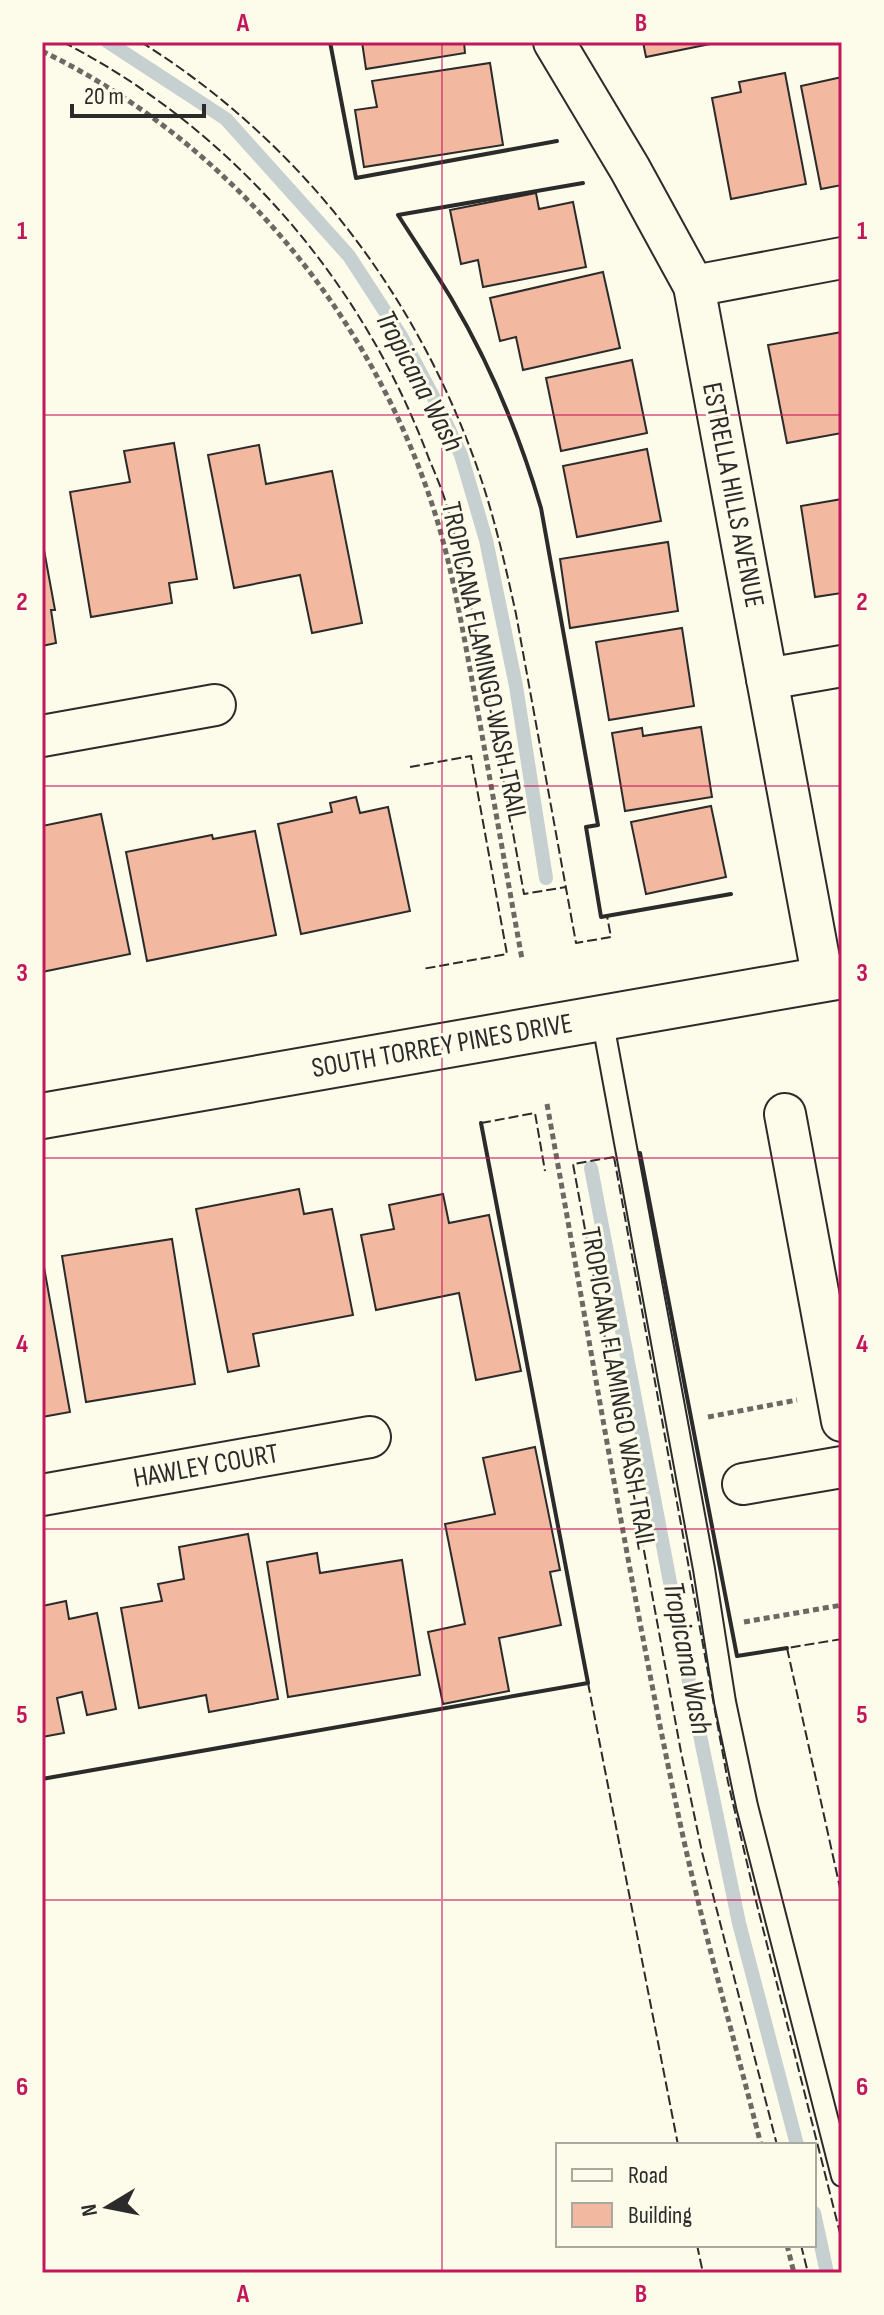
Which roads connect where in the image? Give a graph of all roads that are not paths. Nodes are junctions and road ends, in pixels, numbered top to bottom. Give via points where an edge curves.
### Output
1 (554, 42) edge
2 (842, 258) edge
3 (694, 286) junction
4 (842, 666) edge
5 (767, 679) junction
6 (215, 705) dead end
7 (42, 736) edge
8 (832, 978) edge
9 (602, 1018) junction
10 (785, 1114) dead end
11 (42, 1116) edge
12 (826, 1252) edge
13 (842, 1421) edge
14 (370, 1437) dead end
15 (842, 1467) edge
16 (743, 1484) dead end
17 (42, 1495) edge
18 (842, 2176) edge

1 - 3 street, ESTRELLA HILLS AVENUE
2 - 3 street
3 - 5 street, ESTRELLA HILLS AVENUE
4 - 5 street
5 - 8 street, ESTRELLA HILLS AVENUE
6 - 7 street
8 - 9 main road, SOUTH TORREY PINES DRIVE
9 - 11 main road, SOUTH TORREY PINES DRIVE
9 - 18 lane via 725,1702
10 - 12 street
12 - 13 street
14 - 17 street, HAWLEY COURT
15 - 16 street

